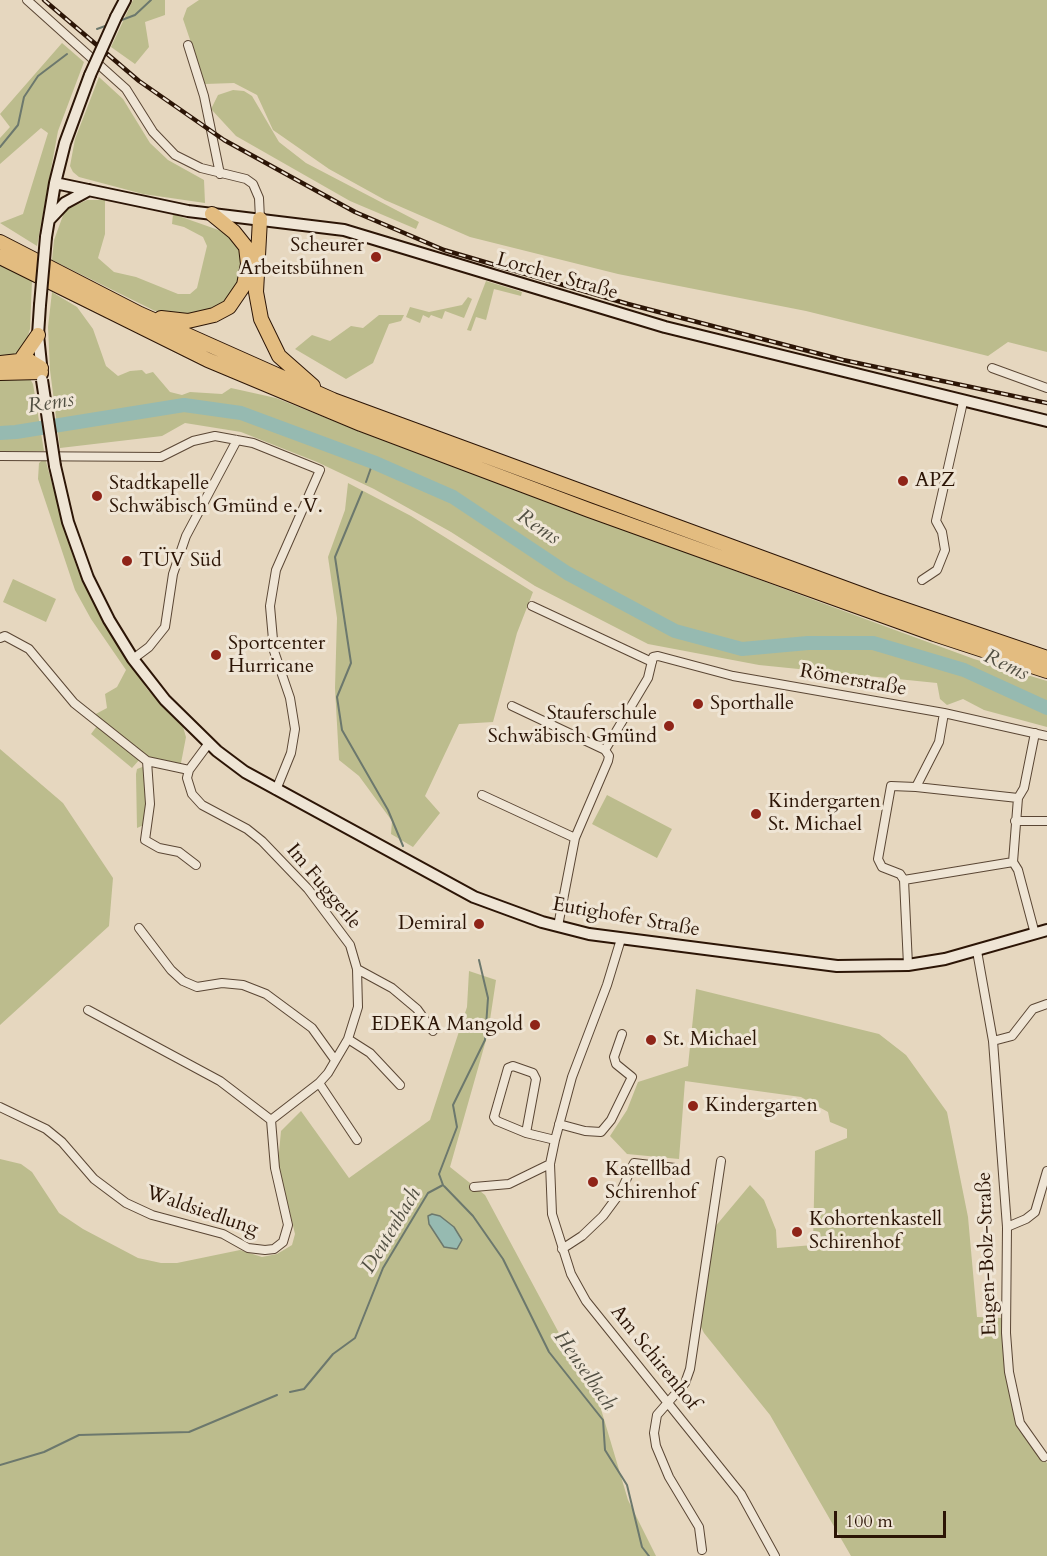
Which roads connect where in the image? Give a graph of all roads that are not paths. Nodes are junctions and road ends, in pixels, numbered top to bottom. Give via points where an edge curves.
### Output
1 (27, 0) edge
2 (125, 0) edge
3 (188, 45) dead end
4 (220, 174) junction
5 (55, 183) junction
6 (89, 190) junction
7 (212, 214) junction
8 (260, 219) junction
9 (48, 222) junction
10 (0, 242) edge
11 (248, 256) junction
12 (0, 257) edge
13 (140, 314) junction
14 (38, 335) junction
15 (20, 361) junction
16 (0, 363) edge
17 (992, 368) dead end
18 (0, 373) edge
19 (42, 373) junction
20 (1047, 387) edge
21 (333, 400) junction
22 (963, 402) junction
23 (1047, 422) edge
24 (237, 440) junction
25 (0, 456) edge
26 (922, 580) dead end
27 (532, 606) dead end
28 (0, 638) edge
29 (1047, 658) edge
30 (134, 659) junction
31 (653, 659) junction
32 (1047, 671) edge
33 (512, 706) dead end
34 (944, 713) junction
35 (1035, 733) junction
36 (1047, 736) edge
37 (209, 743) junction
38 (605, 750) junction
39 (147, 761) junction
40 (189, 770) junction
41 (916, 787) junction
42 (276, 790) junction
43 (482, 795) dead end
44 (1018, 798) junction
45 (1015, 821) junction
46 (1047, 821) edge
47 (574, 838) junction
48 (1013, 862) junction
49 (196, 865) dead end
50 (904, 880) junction
51 (558, 926) junction
52 (139, 928) dead end
53 (1047, 930) edge
54 (1035, 934) junction
55 (621, 939) junction
56 (977, 951) junction
57 (908, 965) junction
58 (357, 969) junction
59 (1047, 1004) edge
60 (88, 1010) dead end
61 (433, 1031) dead end
62 (622, 1034) dead end
63 (348, 1039) junction
64 (993, 1041) junction
65 (335, 1060) junction
66 (319, 1083) junction
67 (400, 1085) dead end
68 (0, 1107) edge
69 (271, 1120) junction
70 (560, 1124) junction
71 (526, 1133) junction
72 (357, 1140) dead end
73 (555, 1140) junction
74 (721, 1161) dead end
75 (550, 1164) junction
76 (675, 1168) dead end
77 (1047, 1171) edge
78 (474, 1187) dead end
79 (1007, 1227) junction
80 (562, 1249) junction
81 (668, 1401) junction
82 (1044, 1457) dead end
83 (702, 1550) dead end
84 (775, 1556) edge

1 - 4 street via 126,89 169,150 187,163
2 - 5 street, Eutighofer Straße, bridge via 75,112
3 - 4 street via 204,96
4 - 8 street via 253,184 260,198
5 - 6 street, Lorcher Straße
5 - 9 street, Eutighofer Straße
6 - 7 street, Lorcher Straße
6 - 9 street via 66,203
7 - 8 street, Lorcher Straße
7 - 11 highway via 234,232
8 - 11 highway via 252,229
8 - 21 highway via 256,292 264,329 286,364
8 - 22 street, Lorcher Straße via 344,230 665,327
9 - 14 street, Eutighofer Straße, bridge
10 - 13 highway
11 - 13 highway via 244,285 221,312 188,321
12 - 32 highway via 208,360 361,424 900,622
13 - 21 highway
14 - 15 highway
14 - 19 street, Eutighofer Straße
15 - 16 highway
15 - 19 highway via 28,360
17 - 20 street
18 - 19 highway
19 - 30 street, Eutighofer Straße, bridge via 68,522 88,578
21 - 29 highway via 877,600
22 - 23 street, Lorcher Straße
22 - 26 street via 936,521 945,550 937,570
24 - 25 street via 203,438 161,457
24 - 30 street via 186,536 173,574 165,627
24 - 42 street via 320,470 276,570 270,606 274,651 290,698 295,729 291,753
27 - 31 street, Römerstraße
28 - 39 street via 5,636 29,649 74,703
30 - 37 street, Eutighofer Straße via 165,700
31 - 34 street, Römerstraße
31 - 38 street via 648,678
33 - 38 street
34 - 35 street, Römerstraße
34 - 41 street via 939,742
35 - 36 street, Römerstraße
35 - 44 street via 1024,788
37 - 40 street
37 - 42 street, Eutighofer Straße via 245,772
38 - 47 street via 608,761
39 - 40 street
39 - 49 street via 150,804 145,840 179,852
40 - 58 street, Im Fuggerle via 189,787 196,800 247,829 308,889 350,945
41 - 44 street
41 - 50 street via 891,786 878,859 882,867 900,874
42 - 51 street, Eutighofer Straße via 474,897
43 - 47 street
44 - 45 street
45 - 46 street
45 - 48 street
47 - 51 street
48 - 50 street
48 - 54 street
50 - 57 street
51 - 55 street, Eutighofer Straße
52 - 65 street via 183,981 197,987 222,982 243,985 267,994 312,1028
53 - 54 street, Eutighofer Straße
54 - 56 street, Eutighofer Straße
55 - 57 street, Eutighofer Straße via 837,966
55 - 70 street, Am Schirenhof via 572,1077
56 - 57 street, Eutighofer Straße
56 - 64 street, Eugen-Bolz-Straße
58 - 61 street via 392,988 417,1009
58 - 63 street, Im Fuggerle via 358,1007
59 - 64 street via 1033,1009 1012,1036
60 - 69 street via 219,1081
62 - 70 street via 614,1057 621,1070 632,1077 611,1120 601,1132
63 - 65 street, Im Fuggerle
63 - 67 street via 370,1053
64 - 79 street, Eugen-Bolz-Straße
65 - 66 street, Im Fuggerle
66 - 69 street, Im Fuggerle
66 - 72 street
68 - 69 street, Waldsiedlung via 46,1129 94,1179 126,1203 152,1215 223,1234 248,1248 265,1250 283,1242 288,1225
70 - 73 street, Am Schirenhof
71 - 71 street via 494,1117 508,1068 513,1066 533,1073 536,1079
71 - 73 street
73 - 75 street, Am Schirenhof
74 - 81 street via 690,1370 685,1383
75 - 78 street via 509,1184
75 - 80 street, Am Schirenhof via 552,1214
76 - 80 street via 634,1163 620,1193 603,1216
77 - 79 street via 1035,1212
79 - 82 street, Eugen-Bolz-Straße via 1006,1333 1013,1398 1025,1434
80 - 81 street, Am Schirenhof via 586,1301
81 - 83 street via 657,1414 656,1446 699,1527
81 - 84 street, Am Schirenhof via 741,1494

